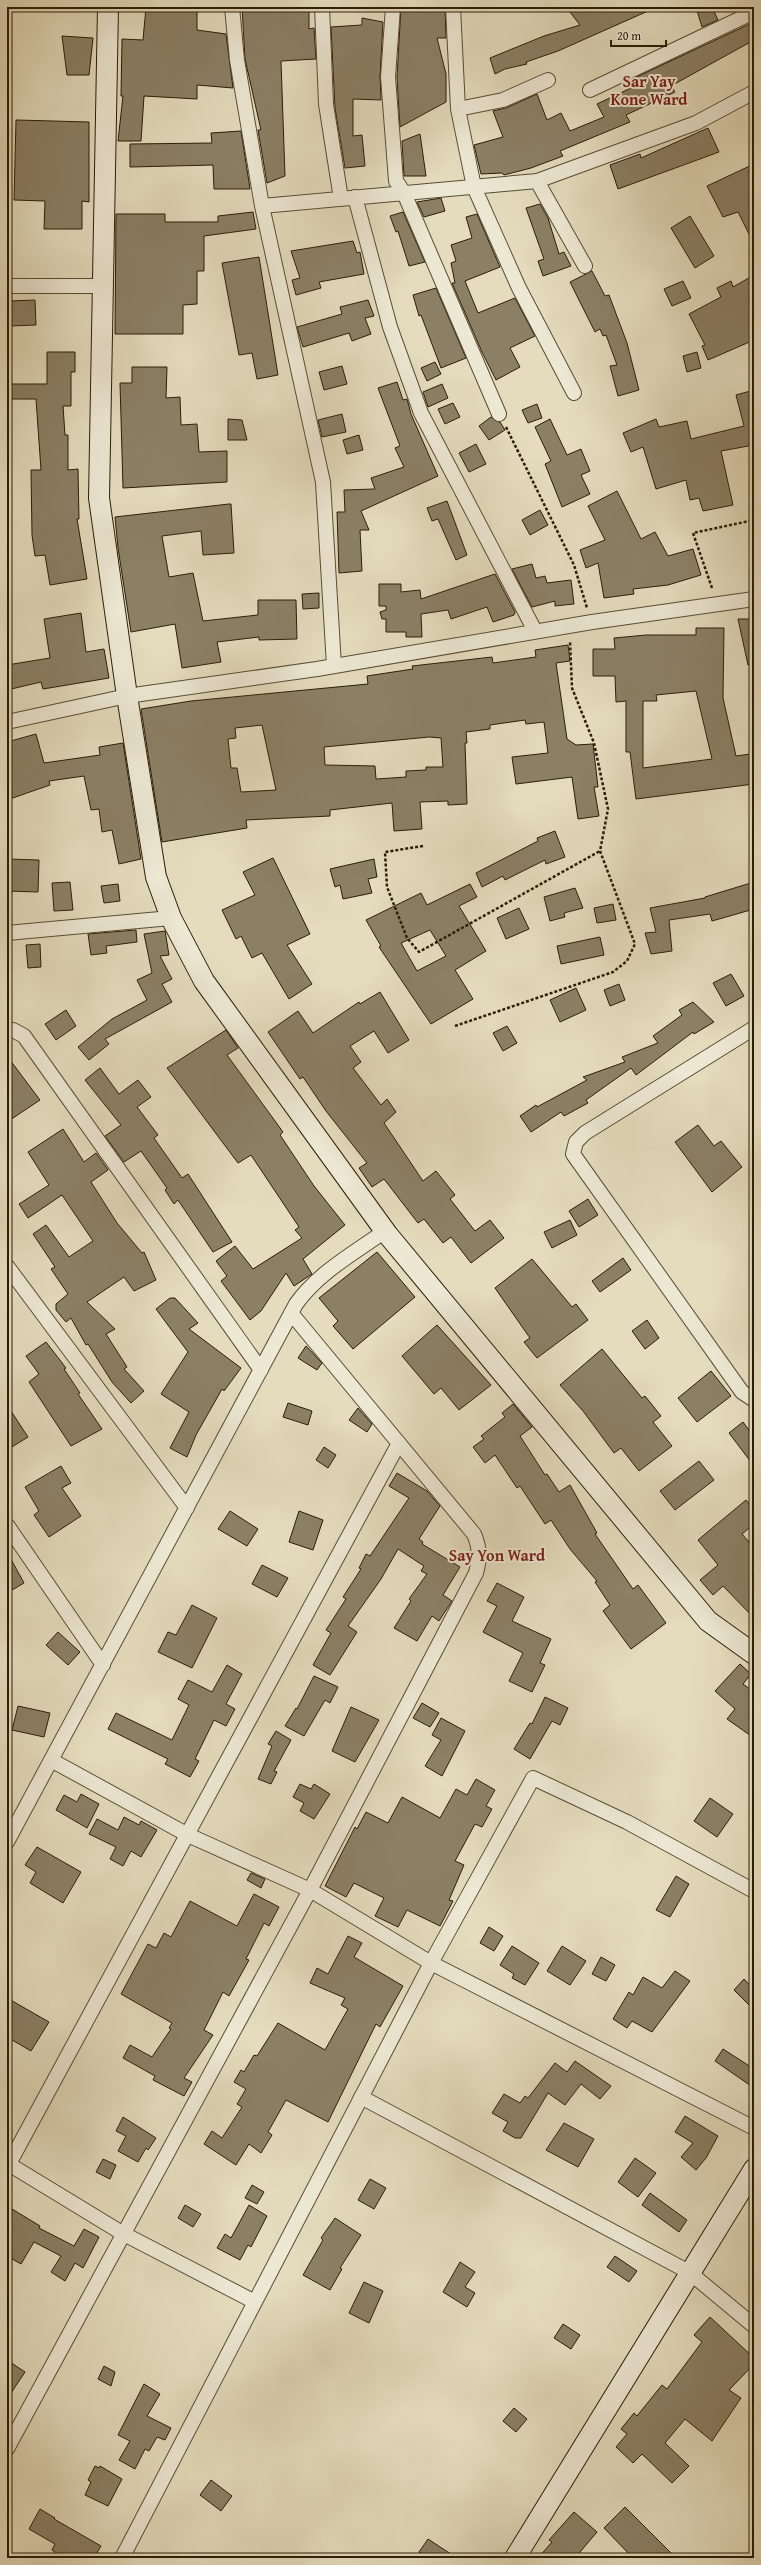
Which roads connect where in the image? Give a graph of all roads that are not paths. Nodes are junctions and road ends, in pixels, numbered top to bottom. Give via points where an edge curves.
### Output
1 (108, 7) edge
2 (232, 7) edge
3 (322, 7) edge
4 (394, 7) edge
5 (453, 7) edge
6 (754, 12) edge
7 (548, 80) dead end
8 (590, 90) dead end
9 (754, 92) edge
10 (458, 109) junction
11 (537, 181) junction
12 (474, 187) junction
13 (404, 193) junction
14 (348, 198) junction
15 (262, 206) junction
16 (585, 266) dead end
17 (7, 286) edge
18 (103, 286) junction
19 (574, 393) dead end
20 (499, 414) road end
21 (754, 599) edge
22 (535, 631) junction
23 (334, 666) junction
24 (127, 696) junction
25 (7, 722) edge
26 (171, 918) junction
27 (7, 933) edge
28 (754, 1028) edge
29 (7, 1030) edge
30 (385, 1231) junction
31 (7, 1266) edge
32 (292, 1313) junction
33 (261, 1370) junction
34 (754, 1400) edge
35 (399, 1443) junction
36 (187, 1508) junction
37 (7, 1525) edge
38 (754, 1654) edge
39 (102, 1665) junction
40 (51, 1760) junction
41 (188, 1835) junction
42 (7, 1842) edge
43 (310, 1890) junction
44 (754, 1891) edge
45 (431, 1963) junction
46 (361, 2097) junction
47 (754, 2128) edge
48 (8, 2164) edge
49 (754, 2169) edge
50 (122, 2234) junction
51 (690, 2272) junction
52 (255, 2302) junction
53 (754, 2326) edge
54 (7, 2449) edge
55 (122, 2558) edge
56 (515, 2558) edge

1 - 18 street
2 - 15 street via 237,60
3 - 14 street via 326,104
4 - 13 street via 388,77 390,117 396,181
5 - 10 street
6 - 8 street
7 - 10 street via 502,100
9 - 11 street via 696,123
10 - 12 street
11 - 12 street
11 - 16 street
12 - 13 street
12 - 19 street via 519,288
13 - 14 street
13 - 20 street
14 - 15 street
14 - 22 street via 421,413
15 - 23 street via 324,482 326,557
17 - 18 street
18 - 24 street via 99,498
21 - 22 street
22 - 23 street
23 - 24 street
24 - 25 street
24 - 26 street via 156,877
26 - 27 street
26 - 30 street via 204,981
28 - 34 street via 585,1133 576,1142 573,1154 742,1392
29 - 33 street via 24,1036
30 - 32 street via 317,1279 307,1289
30 - 38 street via 708,1621
31 - 36 street
32 - 33 street
32 - 35 street
33 - 36 street
35 - 41 street
35 - 43 street via 474,1534 478,1542 479,1561 476,1573
36 - 39 street
37 - 39 street
39 - 40 street
40 - 41 street
40 - 42 street
41 - 43 street
41 - 48 street
43 - 45 street
43 - 50 street
44 - 45 street via 627,1822 533,1778
45 - 46 street
45 - 47 street
46 - 51 street
46 - 52 street
48 - 50 street
49 - 51 street
50 - 52 street
50 - 54 street
51 - 53 street
51 - 56 street
52 - 55 street

